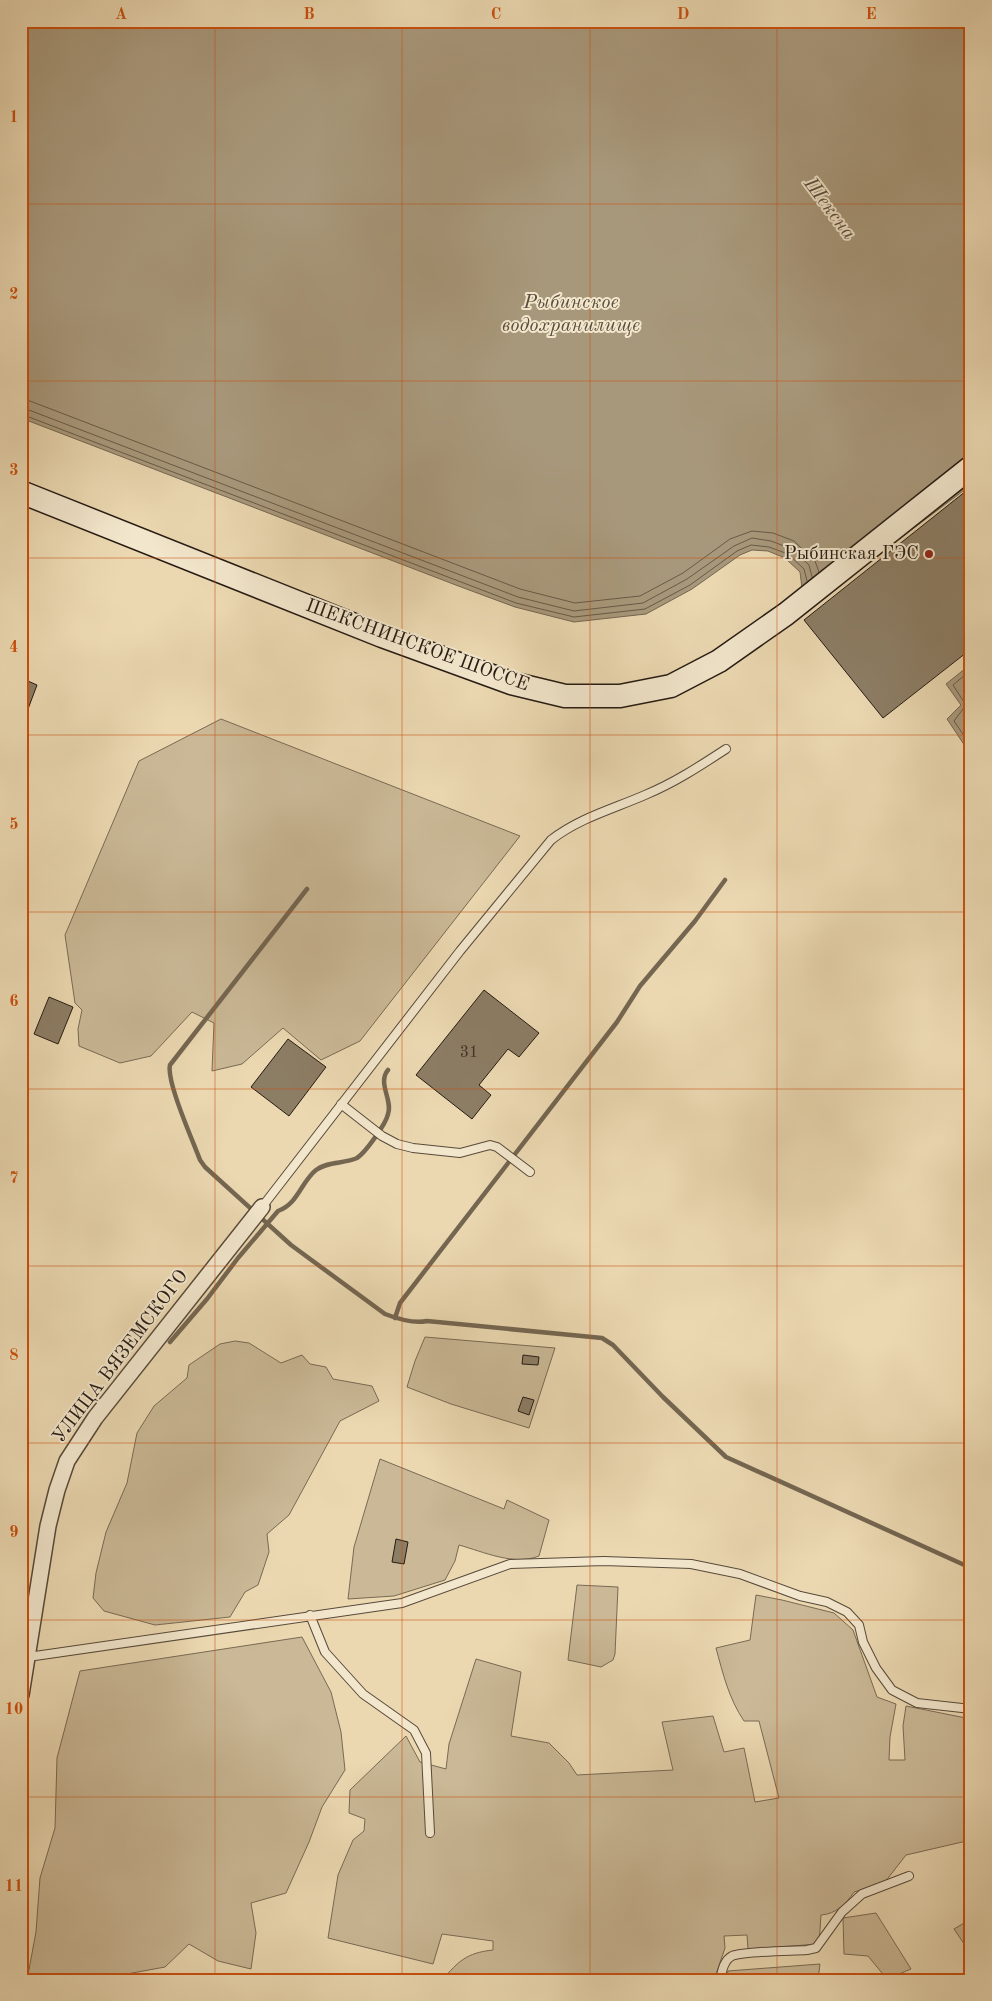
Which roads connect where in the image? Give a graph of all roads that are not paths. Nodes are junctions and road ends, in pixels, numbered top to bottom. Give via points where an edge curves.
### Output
1 (971, 467) edge
2 (21, 492) edge
3 (726, 750) dead end
4 (341, 1104) junction
5 (530, 1172) dead end
6 (262, 1207) joint
7 (310, 1615) junction
8 (28, 1657) junction
9 (21, 1695) edge
10 (971, 1709) edge
11 (430, 1833) dead end
12 (909, 1876) dead end
13 (720, 1980) edge

1 - 2 main road, ШЕКСНИНСКОЕ ШОССЕ via 786,614 719,661 671,686 620,696 565,696 510,683 382,636
3 - 4 lane via 669,784 592,816 551,840
4 - 5 lane via 397,1144 460,1153 490,1144
4 - 6 lane
6 - 8 street, УЛИЦА ВЯЗЕМСКОГО via 94,1418 67,1461 48,1526
7 - 8 lane
7 - 10 lane via 402,1603 510,1564 604,1561 691,1564 740,1574 840,1608 859,1625 863,1642 876,1668 892,1690 918,1703
7 - 11 lane via 325,1652 356,1688 414,1730 426,1753
8 - 9 street, УЛИЦА ВЯЗЕМСКОГО
12 - 13 lane via 862,1894 842,1912 816,1948 732,1956 724,1966

